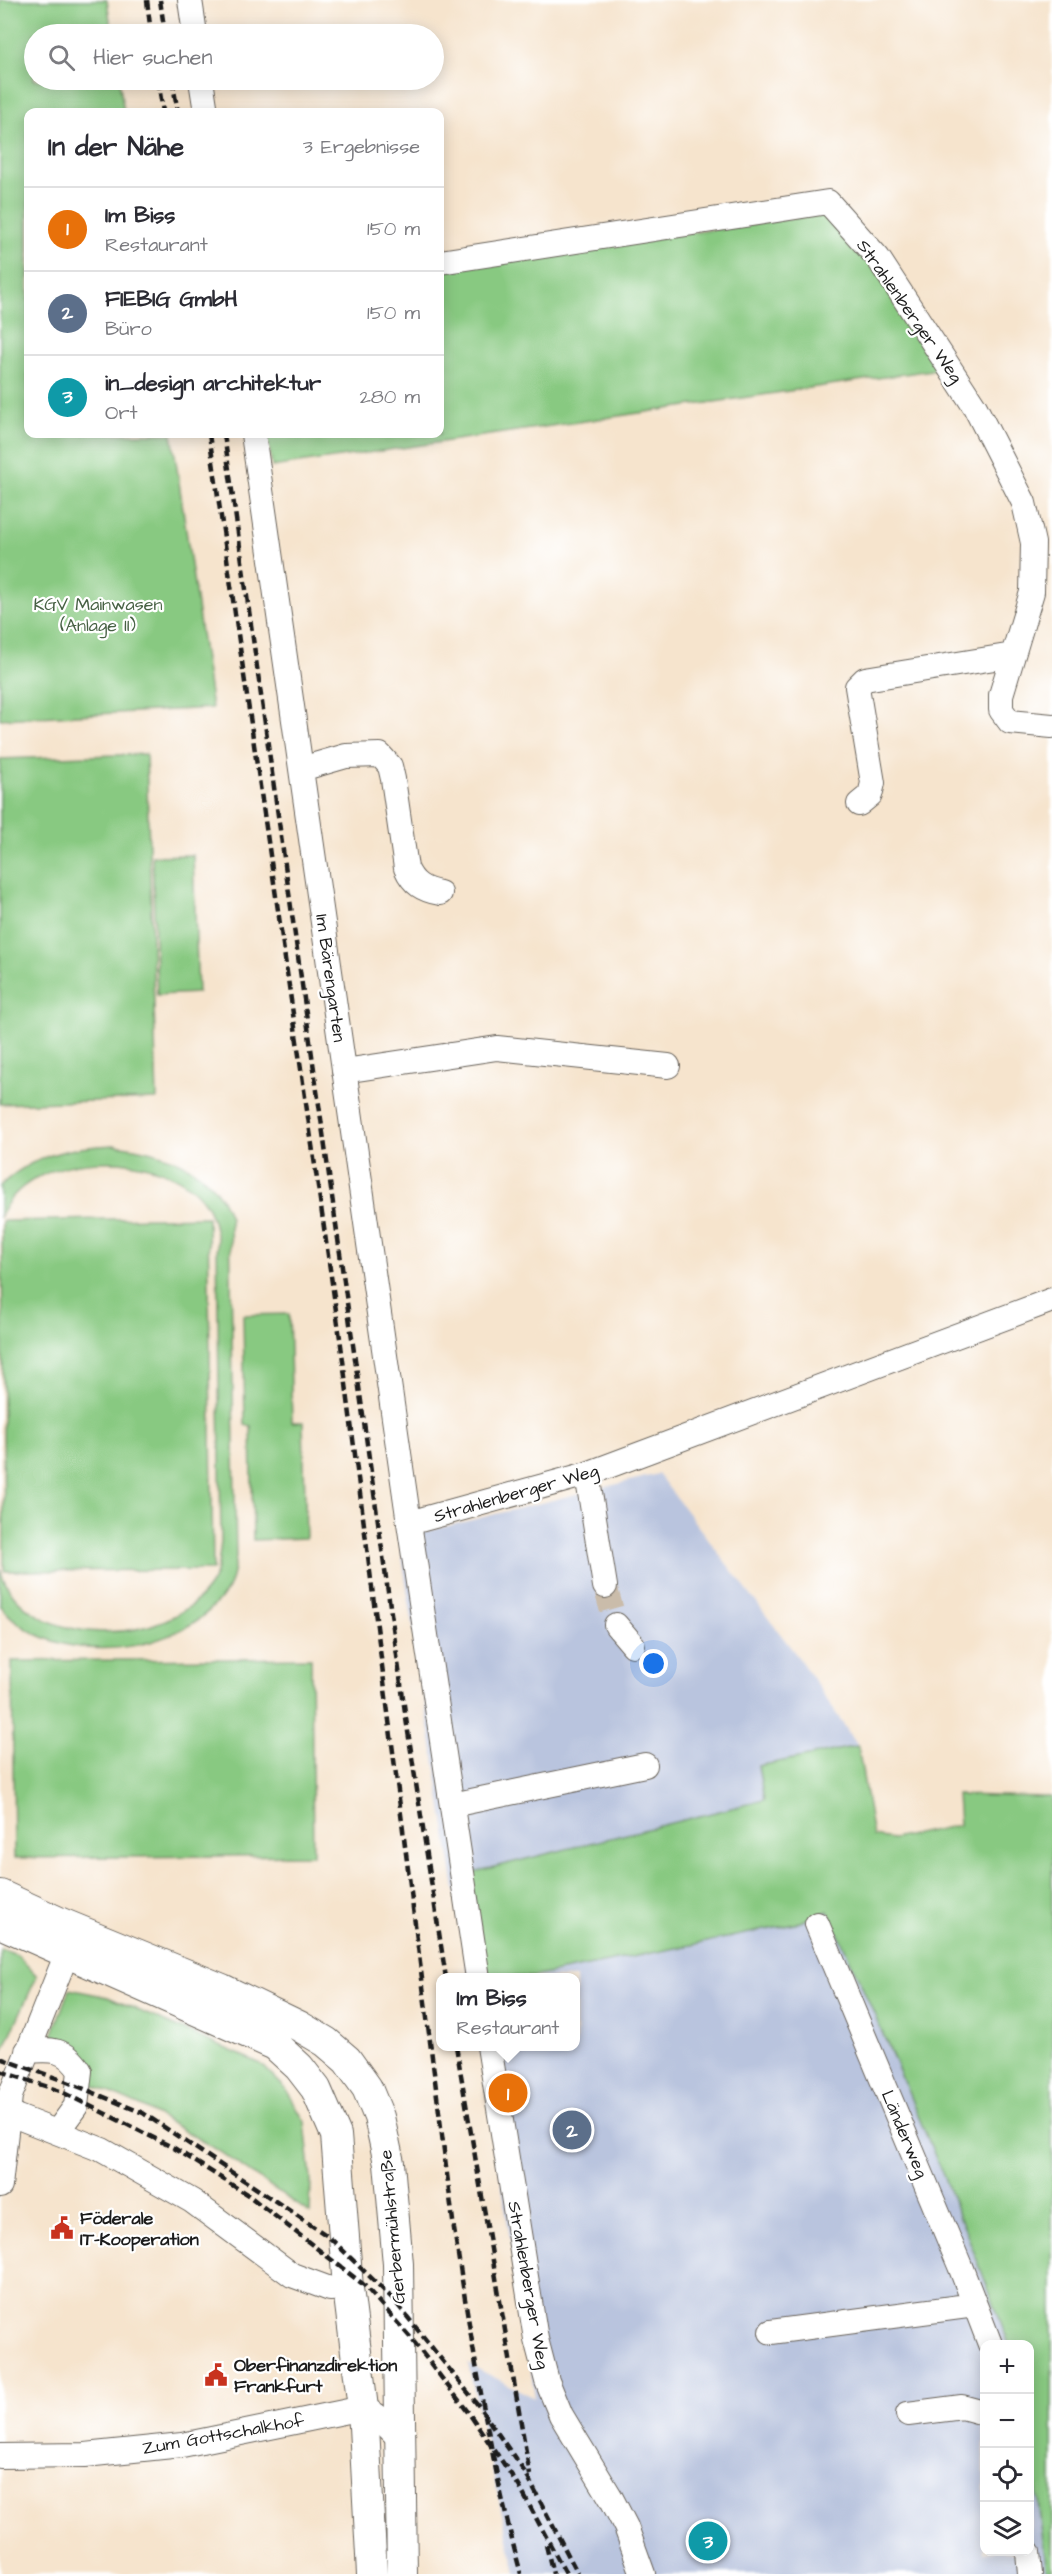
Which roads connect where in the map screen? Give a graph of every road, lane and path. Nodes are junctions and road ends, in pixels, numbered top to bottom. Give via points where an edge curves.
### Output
1 (190, 0) edge
2 (194, 24) edge
3 (203, 90) edge
4 (205, 108) edge
5 (444, 261) edge
6 (253, 438) edge
7 (1013, 655) junction
8 (1052, 726) edge
9 (300, 769) junction
10 (859, 804) dead end
11 (440, 893) dead end
12 (668, 1066) dead end
13 (344, 1071) junction
14 (1052, 1300) edge
15 (587, 1474) junction
16 (409, 1523) junction
17 (605, 1587) tunnel mouth
18 (616, 1625) tunnel mouth
19 (633, 1645) dead end
20 (645, 1765) dead end
21 (452, 1805) junction
22 (0, 1895) edge
23 (0, 1923) edge
24 (61, 1923) junction
25 (817, 1924) dead end
26 (67, 1953) junction
27 (477, 1973) edge
28 (27, 2051) junction
29 (490, 2051) edge
30 (4, 2111) edge
31 (57, 2132) junction
32 (336, 2135) junction
33 (389, 2163) junction
34 (0, 2186) edge
35 (348, 2288) junction
36 (975, 2305) junction
37 (771, 2332) dead end
38 (988, 2340) edge
39 (363, 2408) junction
40 (980, 2412) edge
41 (908, 2414) dead end
42 (398, 2438) junction
43 (0, 2456) edge
44 (1028, 2556) edge
45 (372, 2574) edge
46 (402, 2574) edge
47 (644, 2574) edge
48 (1030, 2574) edge

1 - 2 street
3 - 4 street
5 - 7 street, Strahlenberger Weg via 828,201 878,258 969,397 1024,502 1033,543 1032,592
6 - 9 street, Im Bärengarten
7 - 8 street, Strahlenberger Weg via 1001,695 1004,717 1019,724
7 - 10 street via 865,679 857,687 873,783 870,795
9 - 11 street via 346,756 380,755 390,766 393,779 406,868 420,887
9 - 13 street, Im Bärengarten
12 - 13 street via 497,1048
13 - 16 street, Im Bärengarten
14 - 15 street, Strahlenberger Weg
15 - 16 street, Strahlenberger Weg
15 - 17 street
16 - 21 street, Strahlenberger Weg
18 - 19 street
20 - 21 street
21 - 27 street, Strahlenberger Weg
22 - 24 main road, Gerbermühlstraße
23 - 26 main road
24 - 26 street
24 - 33 main road, Gerbermühlstraße via 222,1989 326,2042 367,2088 379,2117
25 - 36 street, Länderweg
26 - 28 street
26 - 32 main road via 275,2046 316,2089
28 - 30 street
28 - 31 street via 54,2049 73,2060 80,2071 76,2106
29 - 47 street, Strahlenberger Weg via 536,2339 547,2381 561,2415 626,2527
30 - 31 street
30 - 34 street
31 - 35 street via 102,2150 192,2201 292,2275 330,2289
32 - 33 main road via 344,2125 358,2124 369,2131
32 - 35 main road
33 - 42 main road, Gerbermühlstraße via 398,2264
35 - 39 main road
36 - 37 street
36 - 38 street, Länderweg
39 - 42 street via 376,2415
39 - 43 street, Zum Gottschalkhof via 182,2445 85,2455
39 - 45 main road
40 - 41 street via 962,2407
42 - 46 main road, Gerbermühlstraße
44 - 48 street

